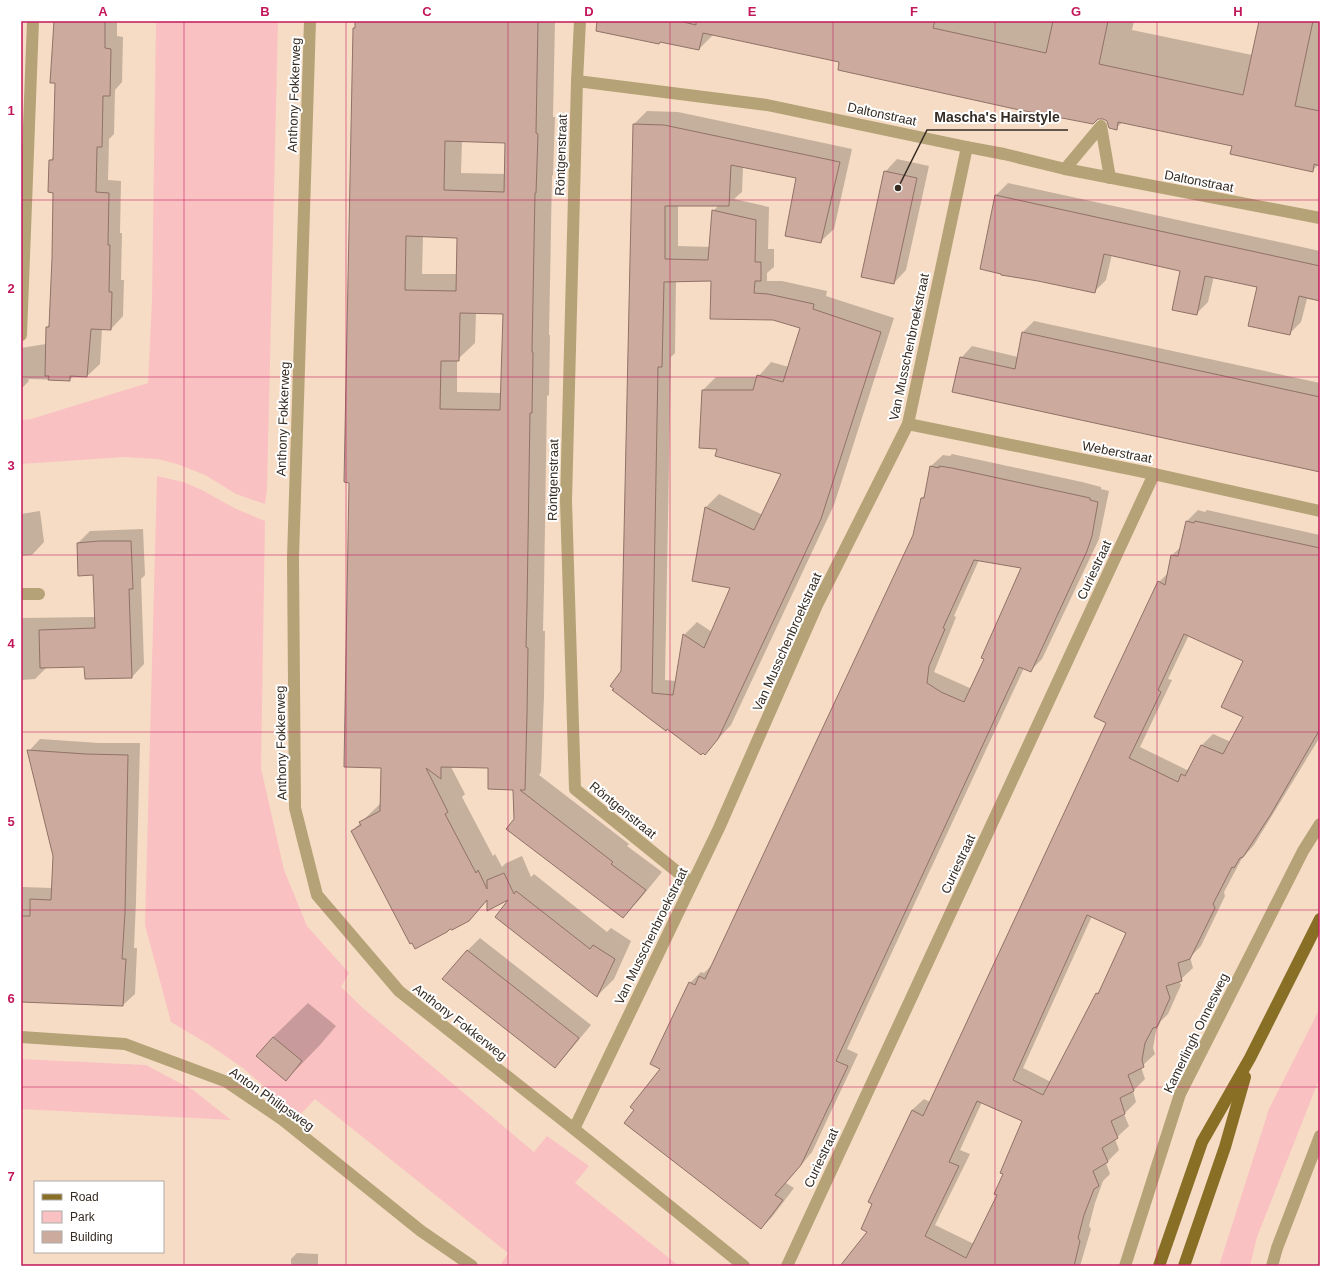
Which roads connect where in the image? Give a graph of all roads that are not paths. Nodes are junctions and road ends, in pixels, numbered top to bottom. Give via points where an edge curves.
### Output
1 (33, 21) edge
2 (310, 21) edge
3 (580, 21) edge
4 (577, 80) junction
5 (967, 147) junction
6 (1065, 169) junction
7 (1110, 178) junction
8 (1320, 218) edge
9 (21, 335) edge
10 (908, 424) junction
11 (1154, 474) junction
12 (1320, 511) edge
13 (21, 594) edge
14 (39, 594) dead end
15 (1320, 824) edge
16 (691, 883) junction
17 (1320, 919) edge
18 (21, 1038) edge
19 (1250, 1058) junction
20 (574, 1129) junction
21 (1320, 1136) edge
22 (472, 1266) edge
23 (744, 1266) edge
24 (786, 1266) edge
25 (1125, 1266) edge
26 (1159, 1266) edge
27 (1184, 1266) edge
28 (1272, 1266) edge

1 - 9 street
2 - 20 street, Anthony Fokkerweg via 293,558 295,808 317,895 398,991
3 - 4 street, Röntgenstraat
4 - 5 street, Daltonstraat via 767,105
4 - 16 street, Röntgenstraat via 566,501 575,789
5 - 6 street, Daltonstraat
5 - 10 street, Van Musschenbroekstraat
6 - 7 street, Daltonstraat
6 - 7 street via 1101,126
7 - 8 street, Daltonstraat
10 - 11 street, Weberstraat
10 - 16 street, Van Musschenbroekstraat via 817,605 719,828
11 - 12 street, Weberstraat
11 - 24 street, Curiestraat
13 - 14 street
15 - 25 street, Kamerlingh Onnesweg via 1303,851 1180,1094
16 - 20 street, Van Musschenbroekstraat
17 - 19 main road
18 - 22 street, Anton Philipsweg via 125,1044 227,1082 283,1120 422,1230
19 - 26 main road via 1202,1142
19 - 27 main road via 1225,1147
20 - 23 street, Anthony Fokkerweg
21 - 28 street

